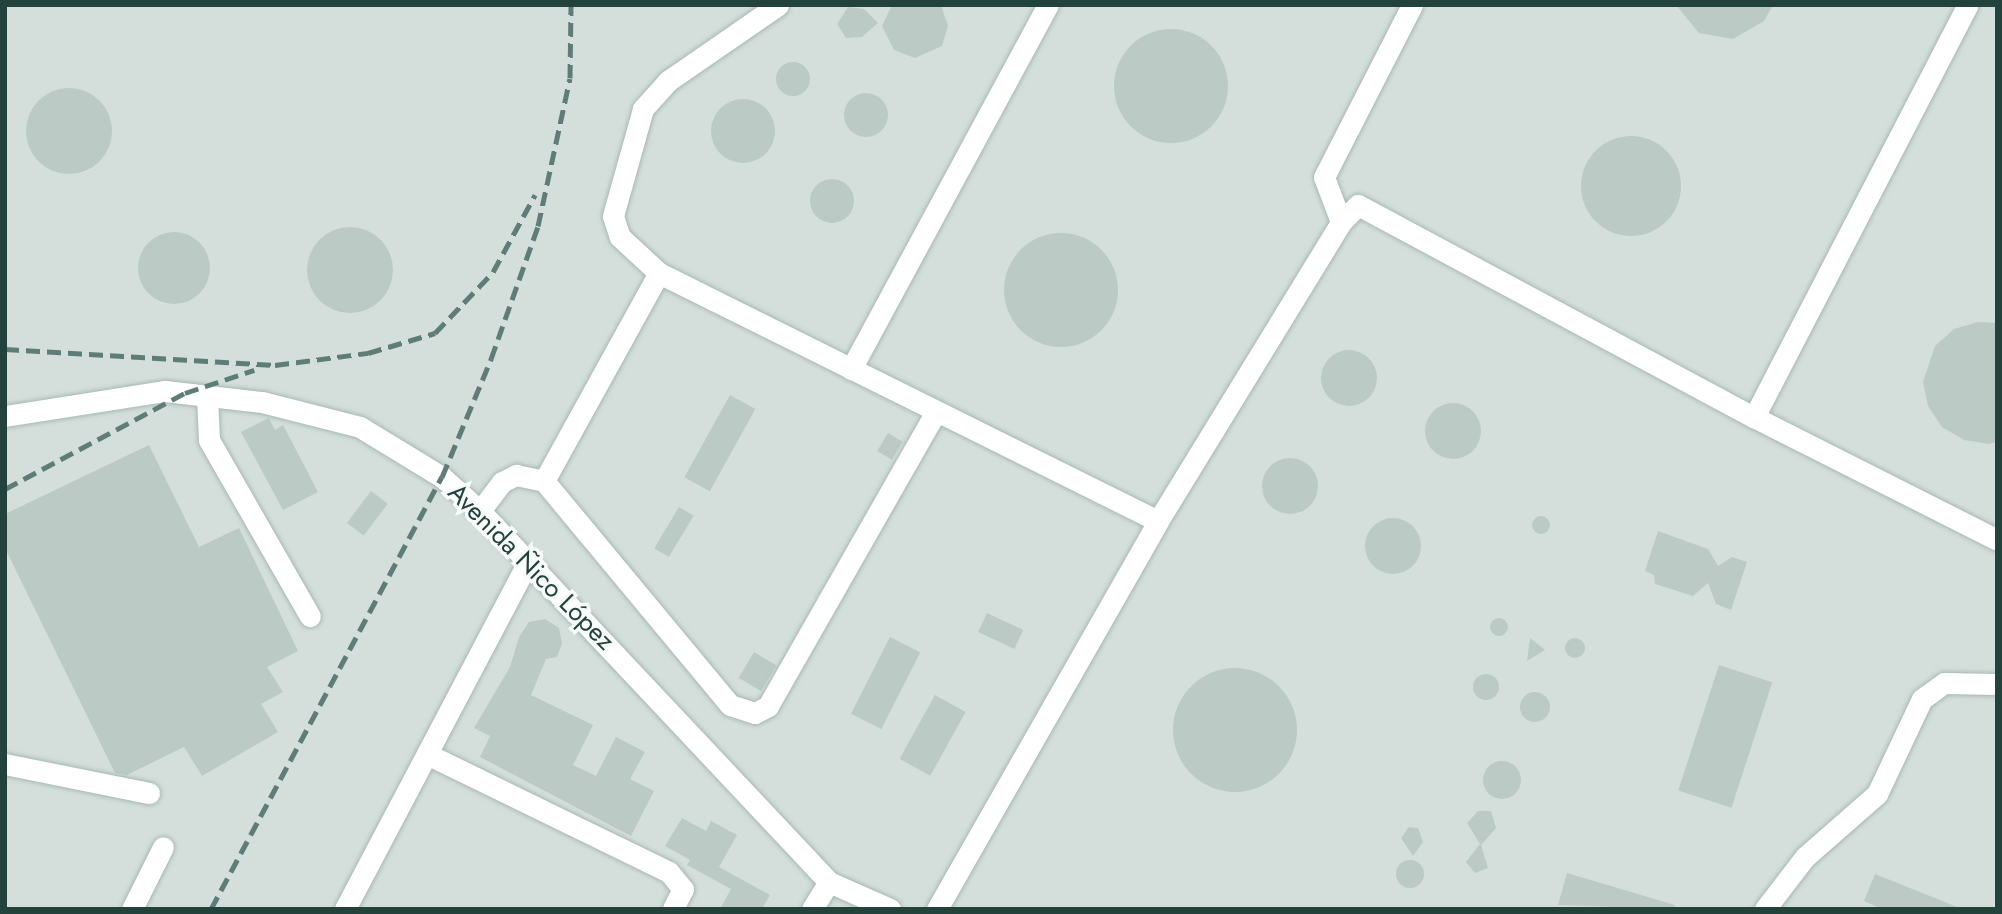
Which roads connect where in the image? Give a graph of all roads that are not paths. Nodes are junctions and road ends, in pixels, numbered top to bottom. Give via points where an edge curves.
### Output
1 (778, 5) edge
2 (1048, 5) edge
3 (1412, 5) edge
4 (1968, 5) edge
5 (1341, 222) junction
6 (659, 273) junction
7 (852, 369) junction
8 (207, 396) junction
9 (936, 411) junction
10 (5, 416) edge
11 (1754, 417) junction
12 (544, 481) junction
13 (480, 511) junction
14 (1158, 521) junction
15 (1997, 540) edge
16 (528, 562) junction
17 (310, 616) dead end
18 (1997, 684) edge
19 (429, 755) junction
20 (5, 764) edge
21 (149, 793) dead end
22 (163, 847) dead end
23 (829, 882) junction
24 (132, 909) edge
25 (345, 909) edge
26 (673, 909) edge
27 (812, 909) edge
28 (890, 909) edge
29 (937, 909) edge
30 (1765, 909) edge

1 - 6 street via 668,81 643,109 613,216 620,237
2 - 7 street
3 - 5 street via 1324,177
4 - 11 street
5 - 11 street via 1357,205
5 - 14 street
6 - 7 street
6 - 12 street
7 - 9 street
8 - 10 street, Avenida Ñico López via 164,391 110,395
8 - 13 street, Avenida Ñico López via 262,402 360,427 442,477
8 - 17 street via 209,440
9 - 12 street via 768,706 755,713 730,705
9 - 14 street
11 - 15 street
12 - 13 street via 516,475 502,482
13 - 16 street, Avenida Ñico López
14 - 29 street
16 - 19 street
16 - 23 street, Avenida Ñico López
18 - 30 street via 1944,683 1922,699 1877,794 1805,857
19 - 25 street
19 - 26 street via 669,872 683,889
20 - 21 street
22 - 24 street
23 - 27 street
23 - 28 street, Avenida Ñico López

